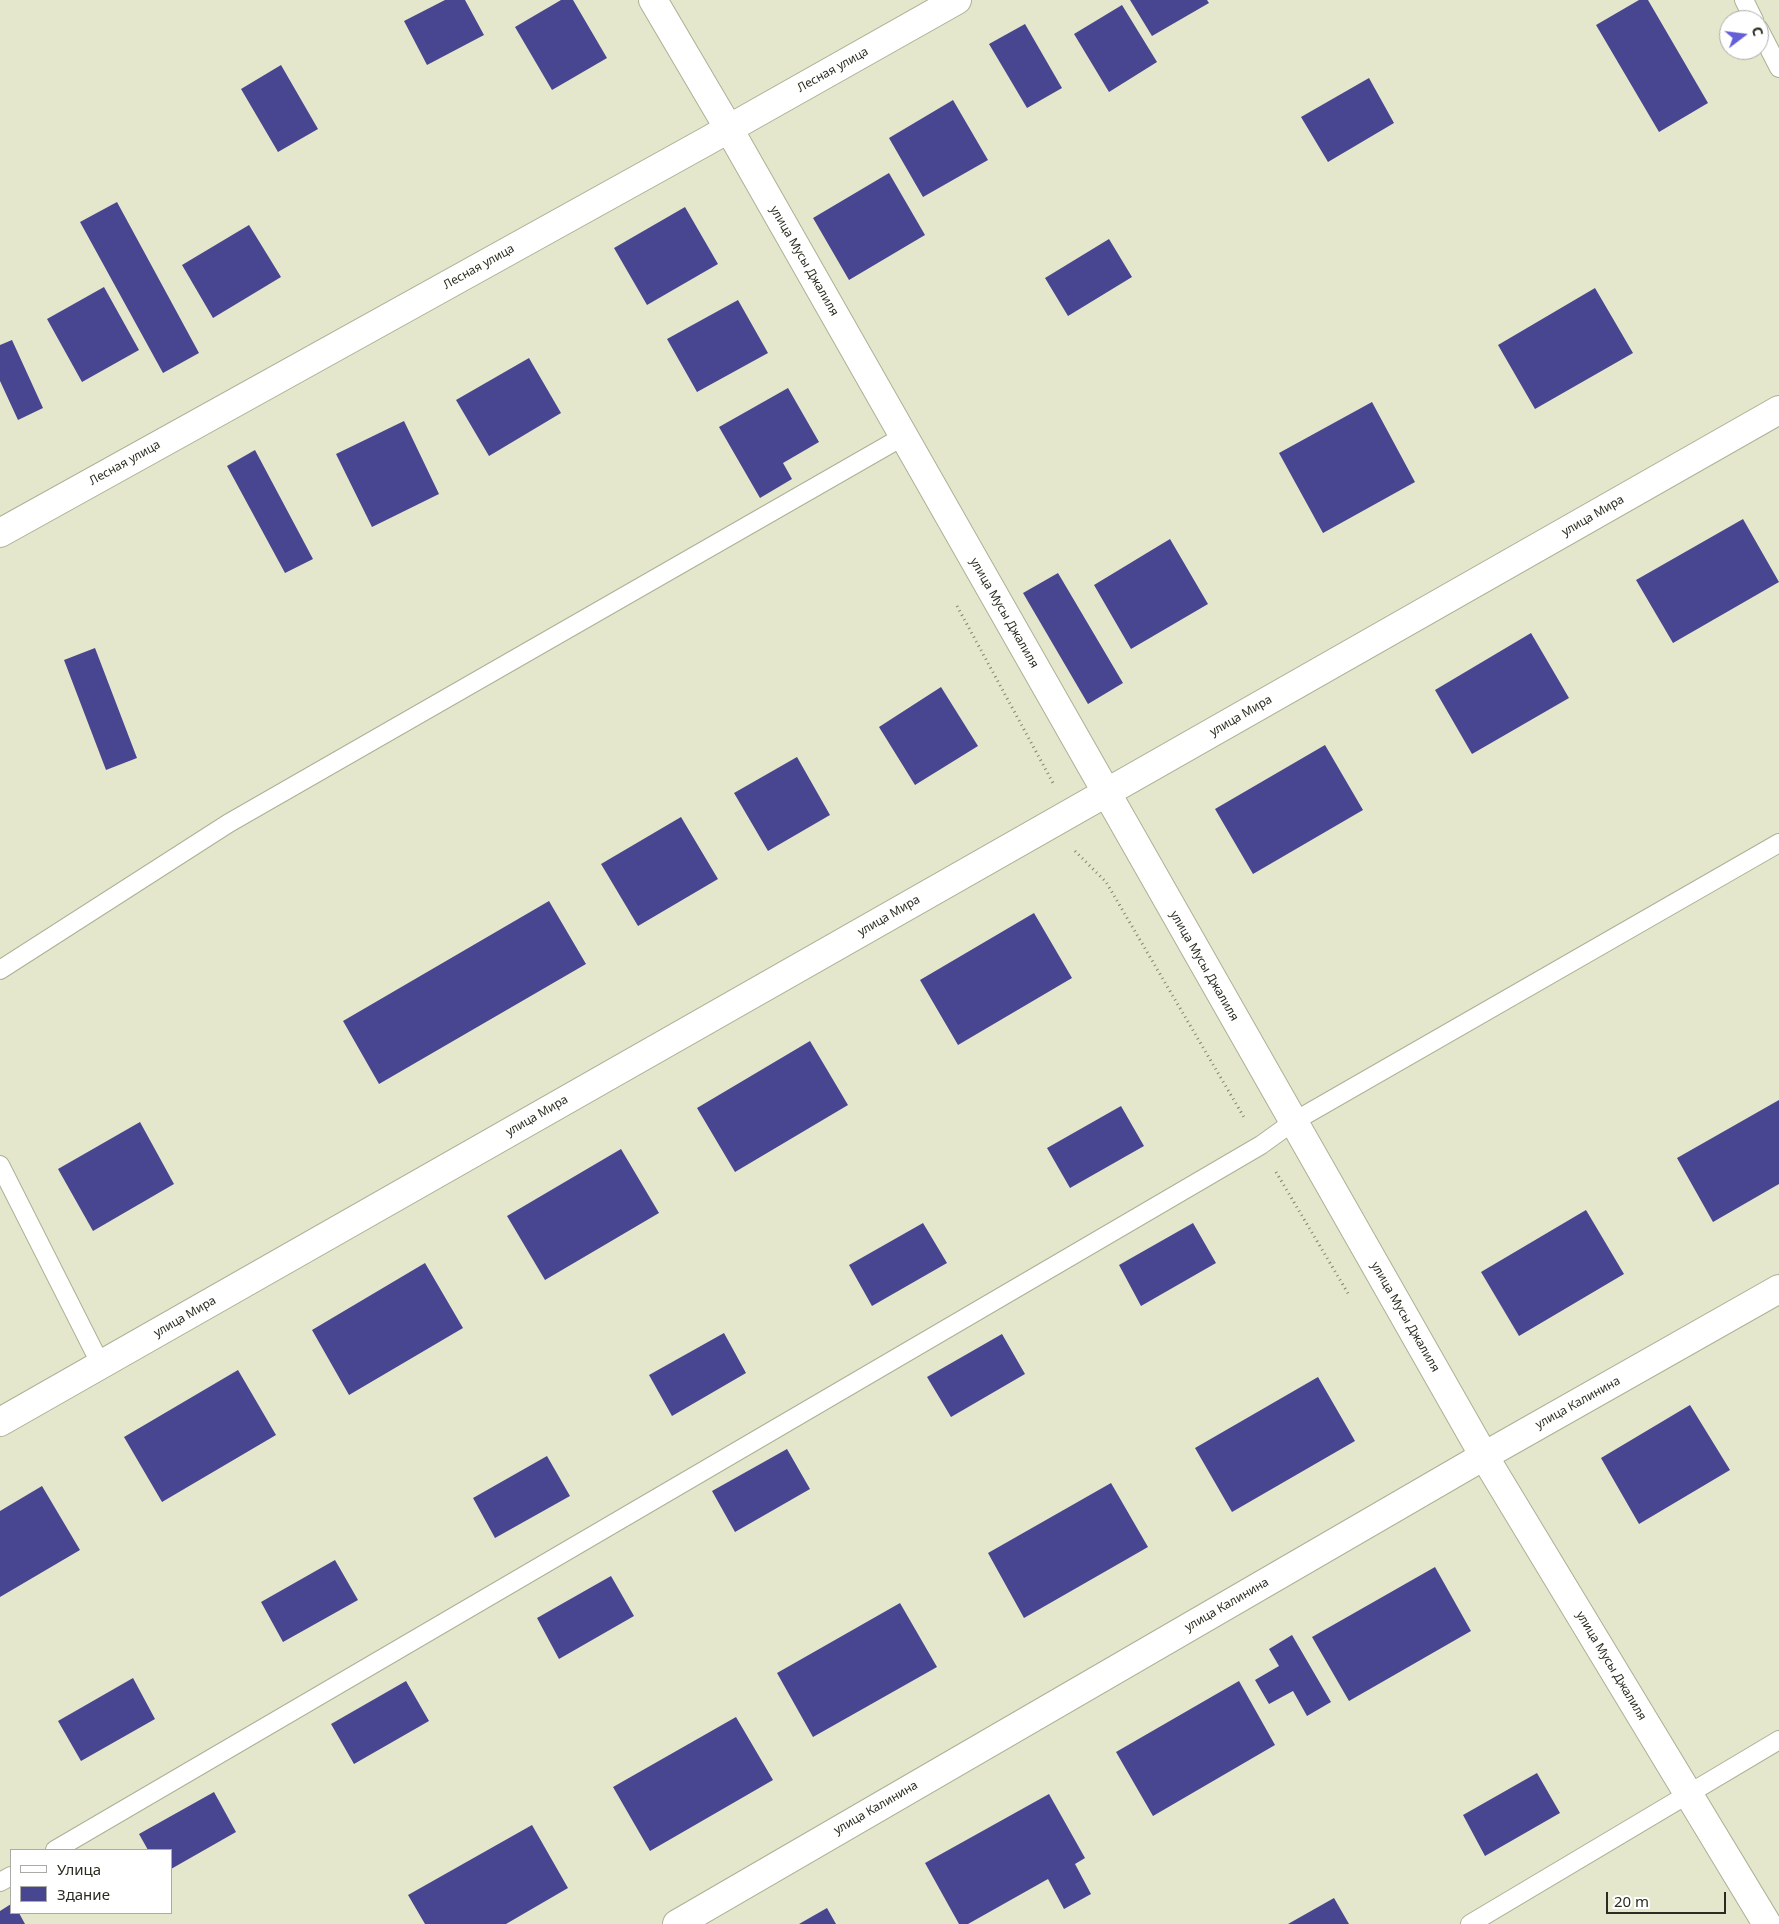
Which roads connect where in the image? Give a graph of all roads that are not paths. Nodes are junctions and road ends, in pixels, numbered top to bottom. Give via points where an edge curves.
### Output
1 (653, 0) edge
2 (957, 0) edge
3 (1769, 48) edge
4 (1779, 68) edge
5 (729, 129) junction
6 (1779, 410) edge
7 (904, 436) junction
8 (0, 532) edge
9 (1106, 793) junction
10 (1779, 843) edge
11 (0, 970) edge
12 (1293, 1122) junction
13 (0, 1165) edge
14 (1779, 1289) edge
15 (101, 1365) junction
16 (0, 1422) edge
17 (1484, 1456) junction
18 (1779, 1740) edge
19 (1688, 1794) junction
20 (57, 1849) edge
21 (676, 1924) edge
22 (1470, 1924) edge
23 (1767, 1924) edge

1 - 5 street, улица Мусы Джалиля
2 - 5 street, Лесная улица
3 - 4 lane
5 - 7 street, улица Мусы Джалиля
5 - 8 street, Лесная улица
6 - 9 street, улица Мира
7 - 9 street, улица Мусы Джалиля
7 - 11 lane via 229,823
9 - 12 street, улица Мусы Джалиля
9 - 15 street, улица Мира
10 - 12 lane
12 - 17 street, улица Мусы Джалиля
12 - 20 lane via 1261,1146
13 - 15 lane
14 - 17 street, улица Калинина
15 - 16 street, улица Мира
17 - 19 street, улица Мусы Джалиля
17 - 21 street, улица Калинина
18 - 19 lane
19 - 22 lane
19 - 23 street, улица Мусы Джалиля

